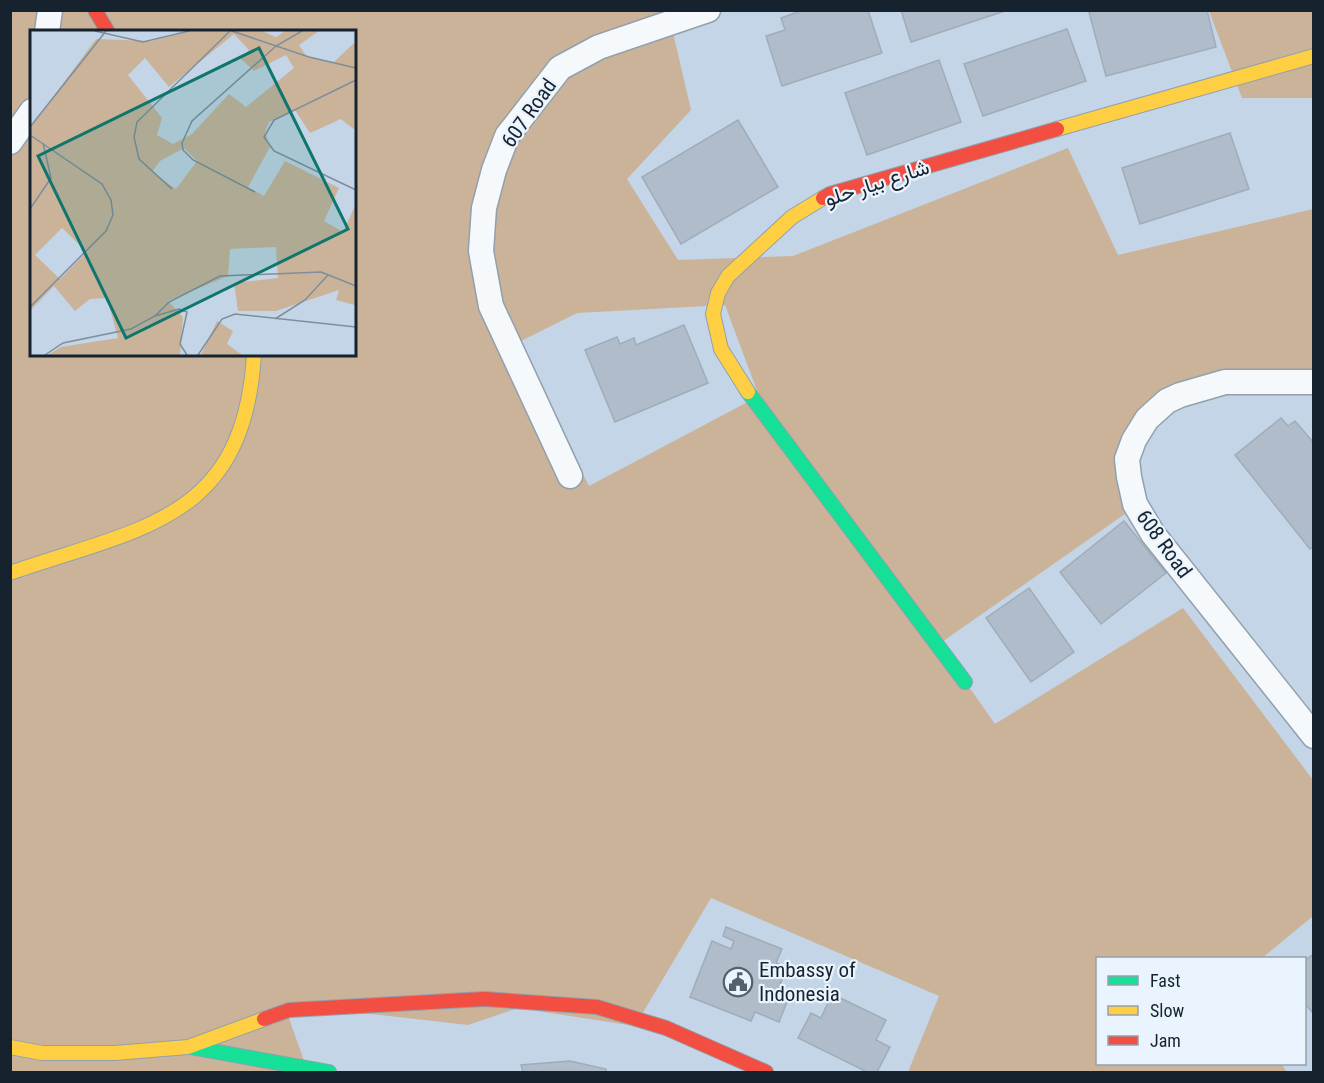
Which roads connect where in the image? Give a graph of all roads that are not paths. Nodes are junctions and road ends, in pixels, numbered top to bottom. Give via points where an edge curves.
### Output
1 (50, 10) edge
2 (95, 10) edge
3 (708, 10) edge
4 (47, 30) edge
5 (107, 30) edge
6 (1314, 56) edge
7 (30, 114) edge
8 (10, 142) edge
9 (254, 356) edge
10 (1314, 382) edge
11 (570, 476) dead end
12 (10, 573) edge
13 (965, 682) dead end
14 (1314, 736) edge
15 (10, 1047) edge
16 (188, 1047) junction
17 (329, 1072) edge
18 (766, 1072) edge

1 - 4 street
2 - 5 street
3 - 11 street, 607 Road via 599,47 560,68 507,136 494,170 484,208 482,251 490,306
6 - 13 street, شارع بيار حلو via 830,194 792,217 728,276 718,293 713,314 718,337 740,382
7 - 8 street
9 - 12 street via 247,413 238,439 226,464 200,493 156,523
10 - 14 street, 608 Road via 1225,382 1180,395 1147,419 1127,459 1135,504 1152,534
15 - 16 street via 42,1053
16 - 17 street
16 - 18 street via 289,1010 484,999 597,1007 666,1028

